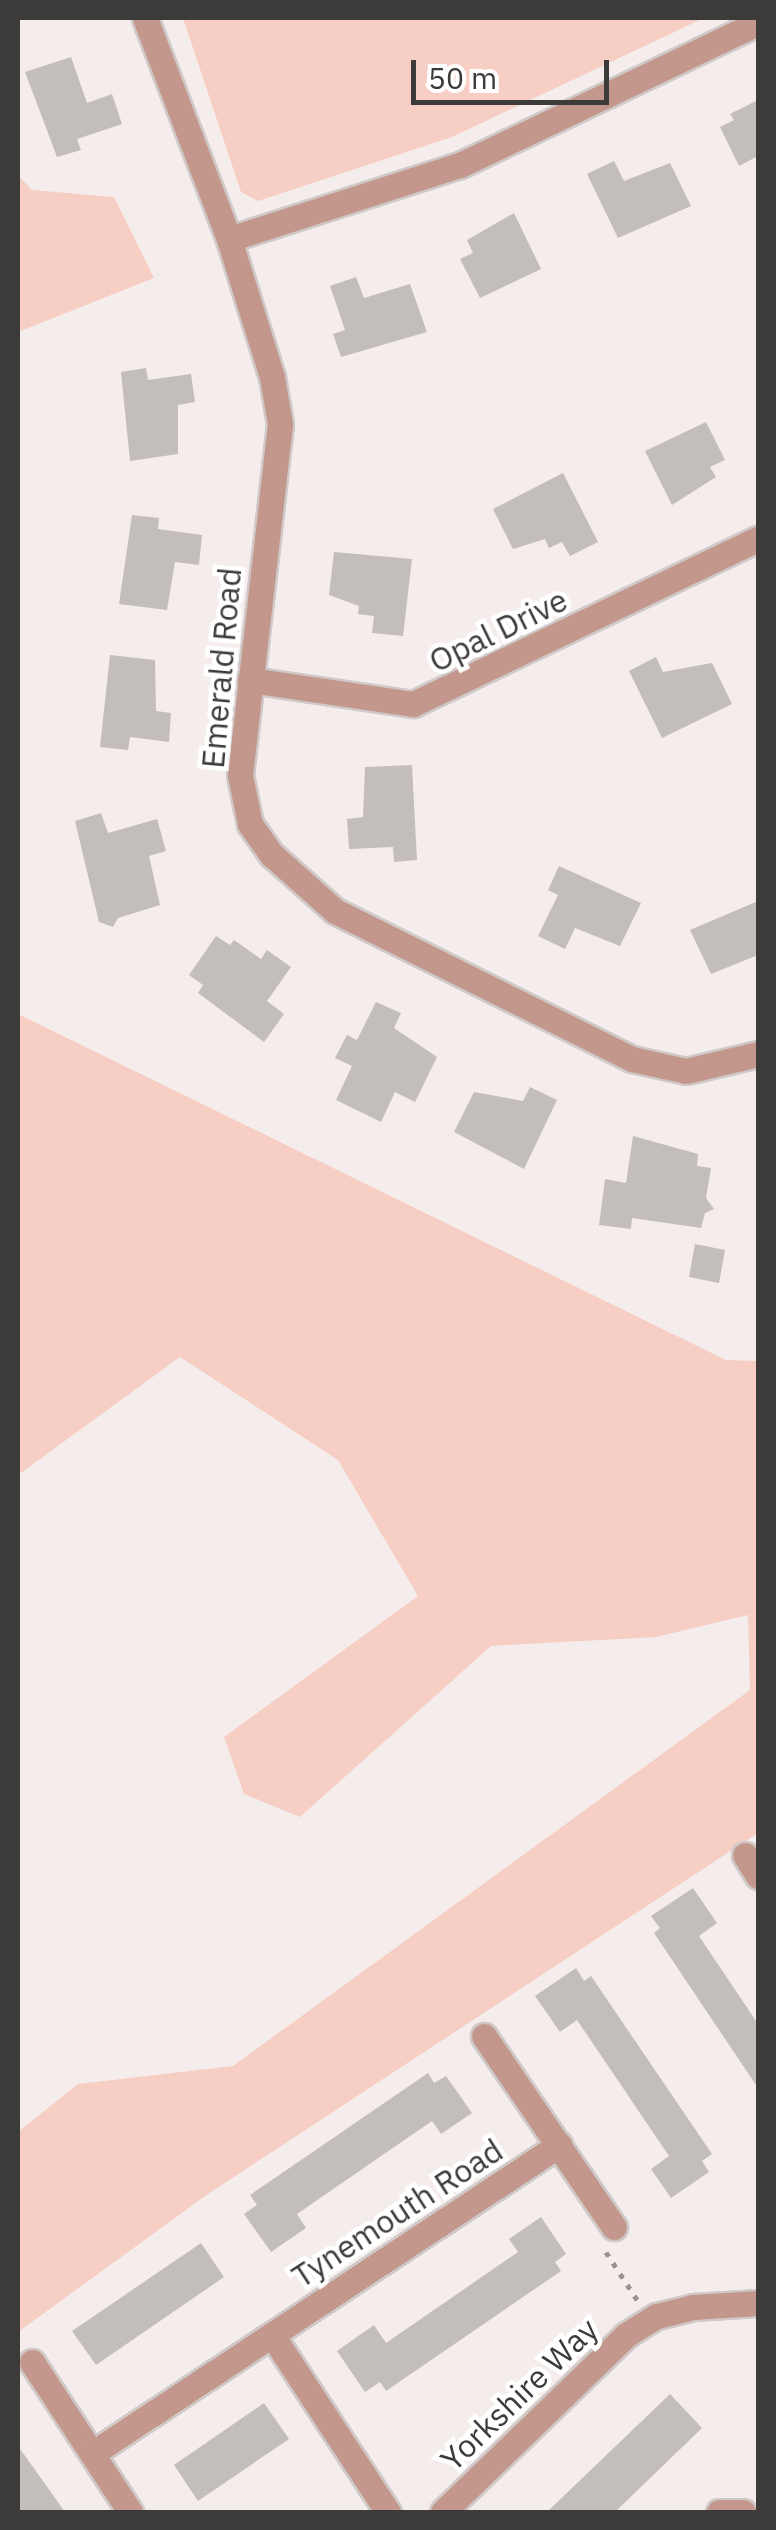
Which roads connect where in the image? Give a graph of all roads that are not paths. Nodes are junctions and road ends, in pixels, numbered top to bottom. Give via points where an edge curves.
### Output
1 (145, 18) edge
2 (758, 23) edge
3 (228, 239) junction
4 (758, 539) edge
5 (250, 680) junction
6 (758, 1054) edge
7 (484, 2036) dead end
8 (559, 2146) junction
9 (614, 2226) road end
10 (758, 2302) edge
11 (272, 2335) junction
12 (32, 2362) dead end
13 (94, 2453) junction
14 (130, 2512) edge
15 (388, 2512) edge
16 (443, 2512) edge
17 (719, 2512) edge
18 (742, 2512) edge

1 - 3 street, Emerald Road
2 - 3 street via 460,165
3 - 5 street, Emerald Road via 272,377 280,424
4 - 5 street, Opal Drive via 413,704
5 - 6 street, Emerald Road via 240,775 250,824 272,856 336,911 632,1059 686,1070
7 - 8 street
8 - 9 street
8 - 11 street, Tynemouth Road
10 - 16 street, Yorkshire Way via 693,2306 657,2316 626,2335
11 - 13 street, Tynemouth Road
11 - 15 street
12 - 13 street
13 - 14 street
17 - 18 street

